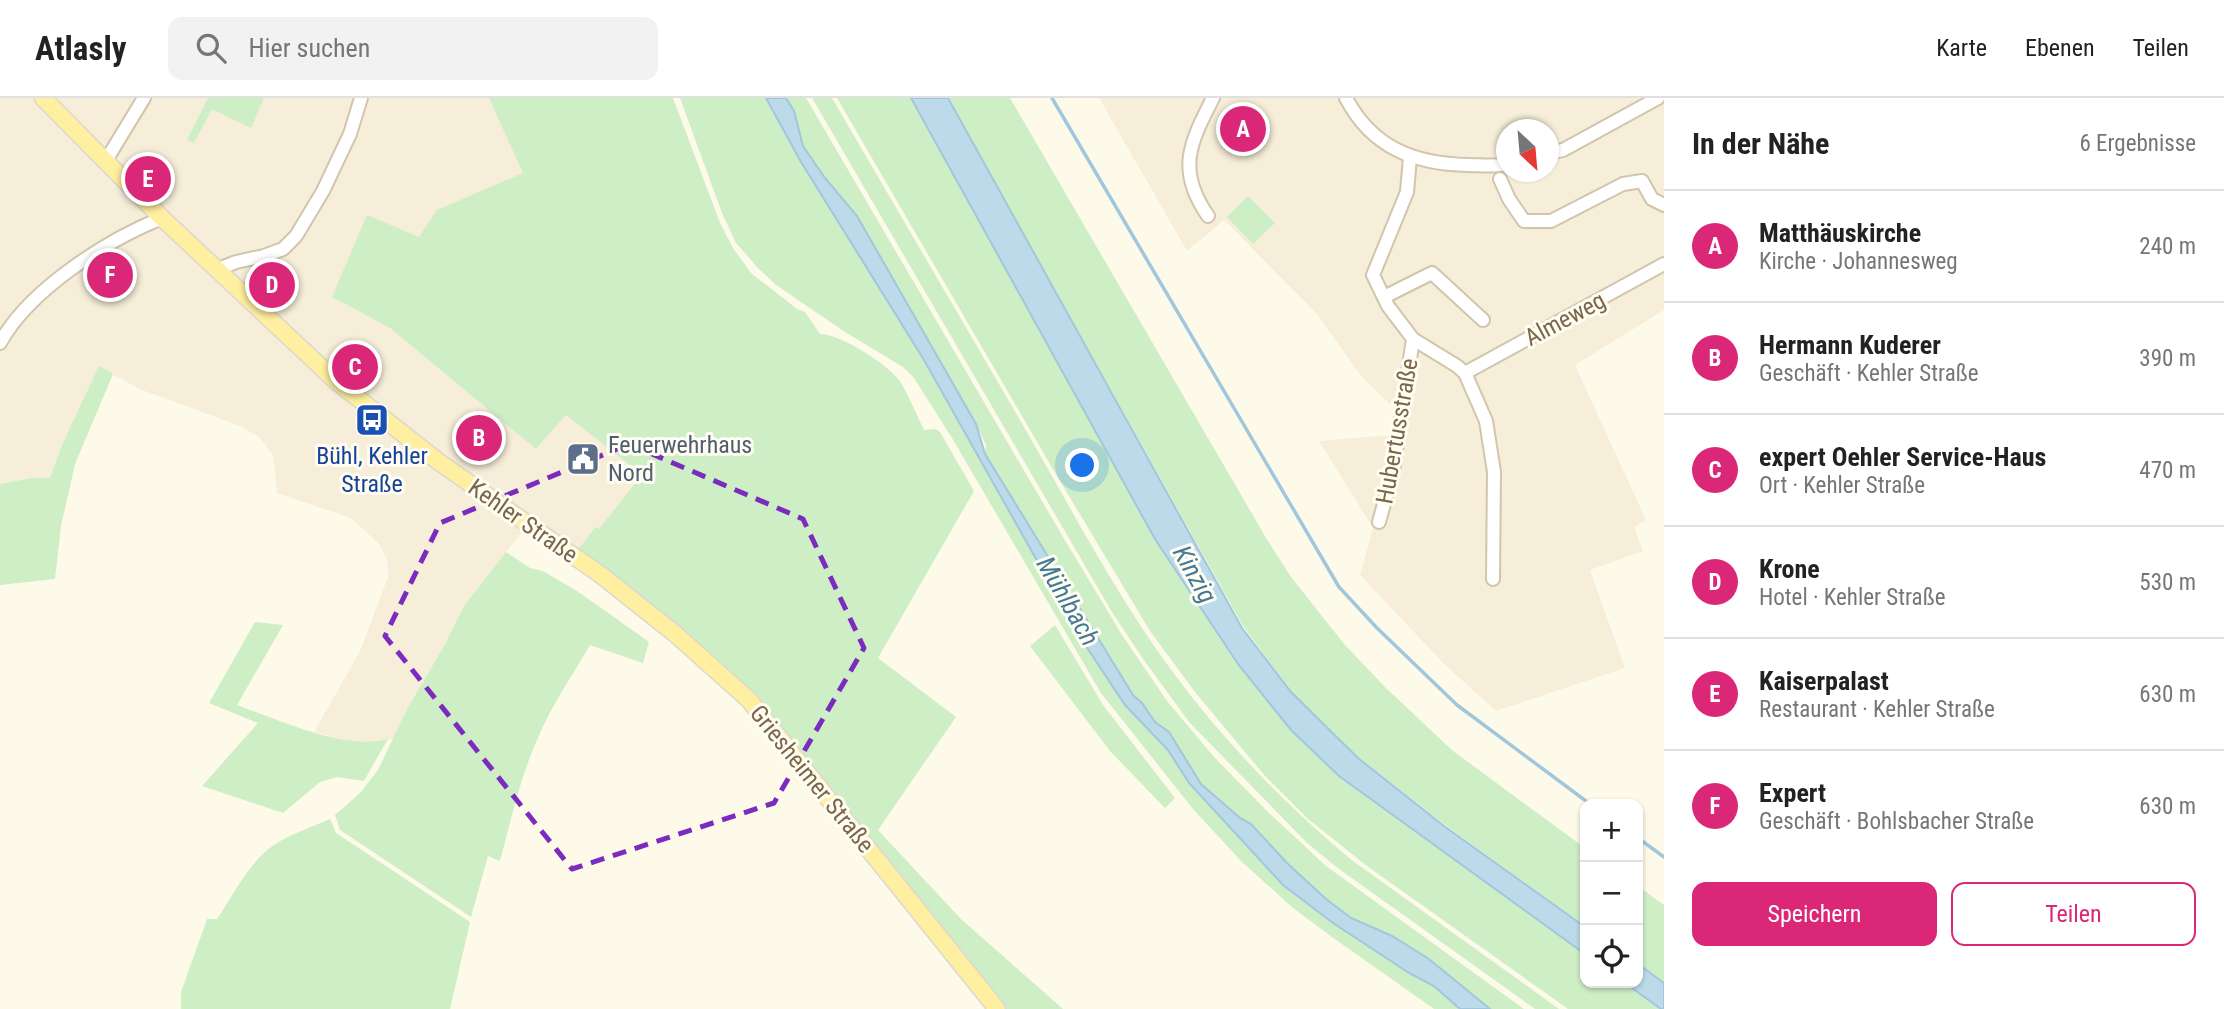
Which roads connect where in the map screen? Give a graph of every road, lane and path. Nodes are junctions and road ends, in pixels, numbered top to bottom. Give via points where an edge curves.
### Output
1 (43, 98) edge
2 (144, 98) edge
3 (361, 98) edge
4 (1213, 98) edge
5 (1346, 98) edge
6 (1658, 98) edge
7 (1559, 151) edge
8 (1410, 158) junction
9 (105, 162) junction
10 (1496, 164) edge
11 (1502, 182) edge
12 (1664, 205) edge
13 (1208, 216) dead end
14 (162, 218) junction
15 (1664, 264) edge
16 (216, 270) junction
17 (1384, 297) junction
18 (1483, 320) dead end
19 (1413, 339) junction
20 (0, 343) edge
21 (1465, 373) junction
22 (1379, 522) dead end
23 (601, 575) joint
24 (1493, 579) dead end
25 (997, 1009) edge

1 - 9 main road, Kehler Straße
2 - 9 street
3 - 16 street via 350,134 296,236 283,249
4 - 13 street via 1191,143 1189,172
5 - 8 street via 1379,138
6 - 7 street
8 - 10 street via 1441,165
8 - 17 street, Hubertusstraße via 1407,192 1373,275
9 - 14 main road, Kehler Straße
11 - 12 street via 1524,221 1551,221 1623,184 1642,181 1652,199
14 - 16 main road, Kehler Straße
14 - 20 street via 94,253 63,276 30,303
15 - 21 street, Almeweg
16 - 23 main road, Kehler Straße via 377,415
17 - 18 street via 1432,273
17 - 19 street, Hubertusstraße
19 - 21 street, Hubertusstraße
19 - 22 street, Hubertusstraße via 1393,471
21 - 24 street via 1486,421 1494,472
23 - 25 main road, Griesheimer Straße via 749,701

